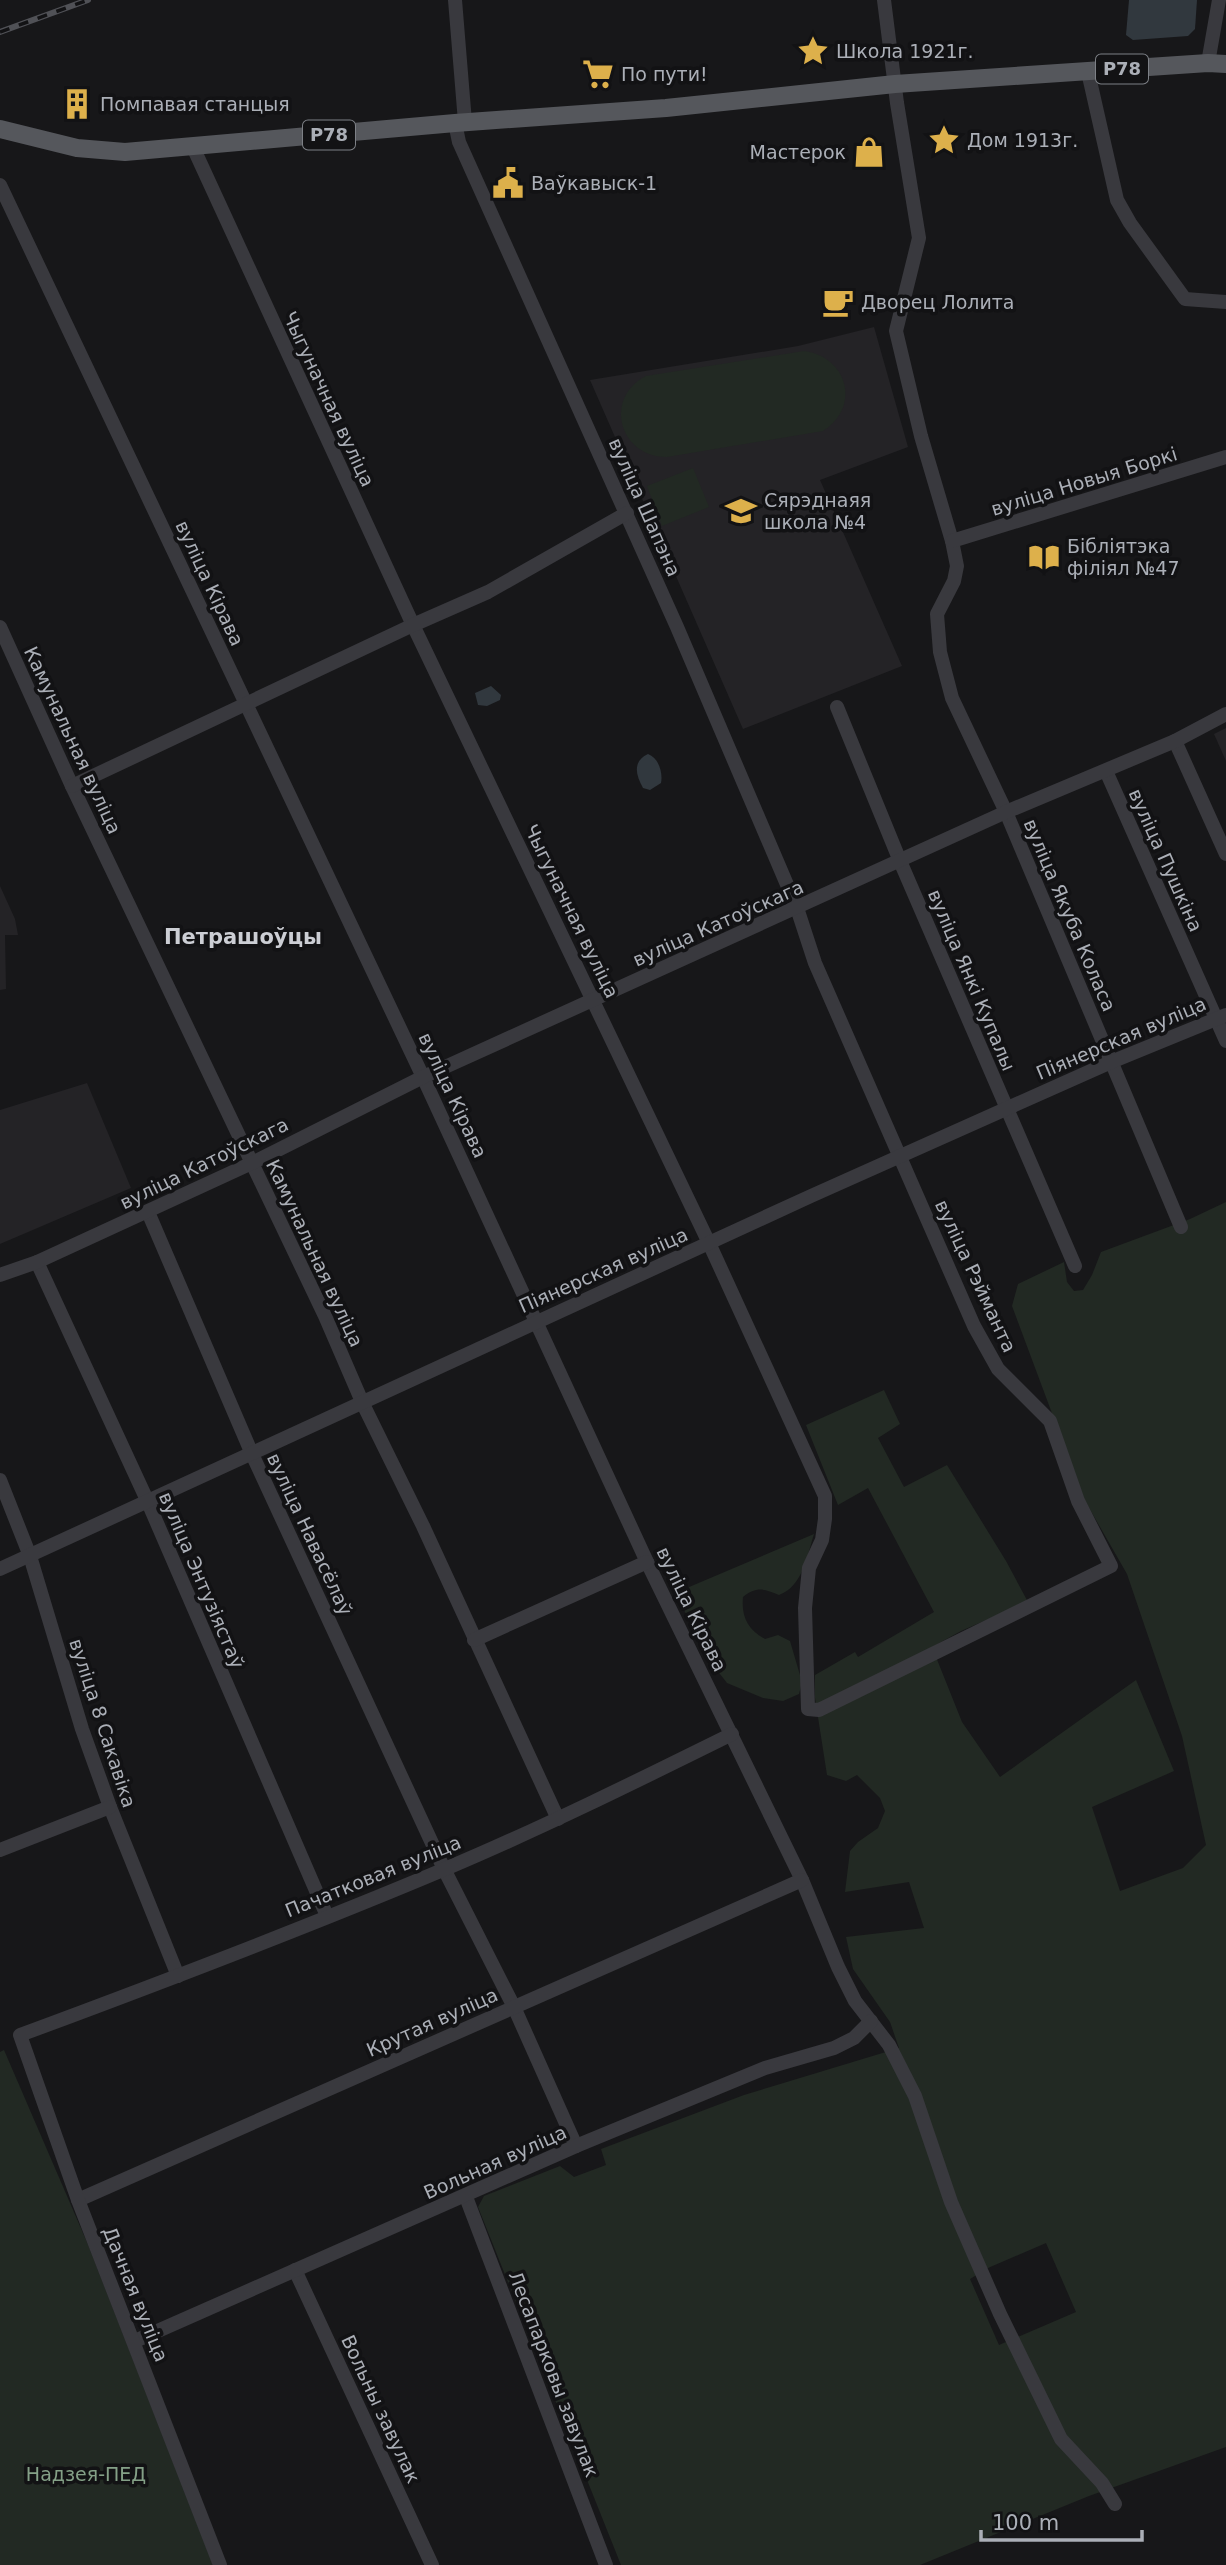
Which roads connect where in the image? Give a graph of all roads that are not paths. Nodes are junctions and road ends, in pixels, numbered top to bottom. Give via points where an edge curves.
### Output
1 (455, 0) edge
2 (884, 0) edge
3 (1219, 0) edge
4 (1208, 63) junction
5 (1226, 64) edge
6 (1088, 72) junction
7 (895, 84) junction
8 (460, 123) junction
9 (0, 129) edge
10 (192, 147) junction
11 (0, 185) edge
12 (1226, 302) edge
13 (1226, 457) edge
14 (627, 513) junction
15 (952, 541) junction
16 (413, 625) junction
17 (0, 627) edge
18 (245, 704) junction
19 (837, 707) dead end
20 (1226, 714) edge
21 (1175, 741) junction
22 (1106, 771) junction
23 (72, 786) junction
24 (1006, 812) junction
25 (1226, 854) edge
26 (900, 862) junction
27 (797, 908) junction
28 (593, 1001) junction
29 (1221, 1017) edge
30 (1226, 1041) edge
31 (1111, 1062) junction
32 (423, 1077) junction
33 (1006, 1109) junction
34 (900, 1156) junction
35 (252, 1163) junction
36 (148, 1212) junction
37 (1181, 1227) dead end
38 (709, 1243) junction
39 (37, 1262) junction
40 (1075, 1266) dead end
41 (0, 1275) edge
42 (537, 1321) junction
43 (363, 1404) junction
44 (252, 1454) junction
45 (0, 1480) edge
46 (147, 1500) junction
47 (30, 1556) junction
48 (647, 1562) junction
49 (0, 1569) edge
50 (474, 1640) junction
51 (808, 1709) joint
52 (732, 1734) junction
53 (110, 1807) junction
54 (558, 1819) junction
55 (0, 1850) edge
56 (444, 1869) junction
57 (802, 1880) junction
58 (327, 1916) junction
59 (178, 1976) junction
60 (514, 2007) junction
61 (871, 2021) junction
62 (20, 2035) joint
63 (576, 2146) junction
64 (466, 2197) junction
65 (78, 2200) junction
66 (295, 2270) junction
67 (135, 2341) junction
68 (1115, 2504) dead end
69 (220, 2565) edge
70 (432, 2565) edge
71 (606, 2565) edge

1 - 8 street, вуліца Шапэна
2 - 7 street
3 - 4 street
4 - 5 main road, Р78
4 - 6 main road, Р78
6 - 7 main road, Р78
6 - 12 street via 1117,200 1130,223 1185,299
7 - 8 main road, Р78
7 - 15 street via 919,238 896,331
8 - 10 main road, Р78
8 - 14 street, вуліца Шапэна via 459,142
9 - 10 main road, Р78 via 77,148
10 - 16 street, Чыгуначная вуліца
11 - 18 street, вуліца Кірава
13 - 15 street, вуліца Новыя Боркі
14 - 16 street via 488,592
14 - 27 street, вуліца Шапэна
15 - 24 street, вуліца Якуба Коласа via 957,566 937,614 940,652 952,698
16 - 18 street
16 - 28 street, Чыгуначная вуліца
17 - 23 street, Камунальная вуліца
18 - 23 street
18 - 32 street, вуліца Кірава
19 - 26 street, вуліца Янкі Купалы
20 - 21 street, вуліца Катоўскага
21 - 22 street, вуліца Катоўскага
21 - 25 street
22 - 24 street, вуліца Катоўскага
22 - 29 street, вуліца Пушкіна
23 - 35 street, Камунальная вуліца
24 - 26 street, вуліца Катоўскага
24 - 31 street, вуліца Якуба Коласа
26 - 27 street, вуліца Катоўскага
26 - 33 street, вуліца Янкі Купалы
27 - 28 street, вуліца Катоўскага
27 - 34 street, вуліца Рэйманта via 815,962
28 - 32 street, вуліца Катоўскага
28 - 38 street, Чыгуначная вуліца
29 - 30 street, вуліца Пушкіна
29 - 31 street, Піянерская вуліца
31 - 33 street, Піянерская вуліца
31 - 37 street, вуліца Якуба Коласа
32 - 35 street, вуліца Катоўскага
32 - 42 street, вуліца Кірава
33 - 34 street, Піянерская вуліца
33 - 40 street, вуліца Янкі Купалы
34 - 38 street, Піянерская вуліца
34 - 51 street, вуліца Рэйманта via 974,1326 998,1368 1050,1421 1078,1501 1111,1566 819,1710
35 - 36 street, вуліца Катоўскага
35 - 43 street, Камунальная вуліца
36 - 39 street, вуліца Катоўскага
36 - 44 street, вуліца Навасёлаў
38 - 42 street, Піянерская вуліца
38 - 51 street, Чыгуначная вуліца via 825,1496 822,1540 809,1568
39 - 41 street, вуліца Катоўскага
39 - 46 street, вуліца Энтузіястаў
42 - 43 street, Піянерская вуліца
42 - 48 street, вуліца Кірава
43 - 44 street, Піянерская вуліца
43 - 50 street, Камунальная вуліца
44 - 46 street, Піянерская вуліца
44 - 56 street, вуліца Навасёлаў
45 - 47 street, вуліца 8 Сакавіка
46 - 47 street, Піянерская вуліца
46 - 58 street, вуліца Энтузіястаў
47 - 49 street, Піянерская вуліца
47 - 53 street, вуліца 8 Сакавіка
48 - 50 street
48 - 52 street, вуліца Кірава
50 - 54 street, Камунальная вуліца
52 - 54 street, Пачатковая вуліца
52 - 57 street, вуліца Кірава
53 - 55 street
53 - 59 street, вуліца 8 Сакавіка
54 - 56 street, Пачатковая вуліца
56 - 58 street, Пачатковая вуліца
56 - 60 street, вуліца Навасёлаў
57 - 60 street, Крутая вуліца
57 - 61 street, вуліца Кірава via 838,1967
58 - 59 street, Пачатковая вуліца
59 - 62 street, Пачатковая вуліца
60 - 63 street, вуліца Навасёлаў
60 - 65 street, Крутая вуліца
61 - 63 street, Вольная вуліца via 854,2038 834,2048 765,2068
61 - 68 street, вуліца Кірава via 915,2096 951,2202 1060,2439 1102,2483
62 - 65 street, Дачная вуліца
63 - 64 street, Вольная вуліца
64 - 66 street, Вольная вуліца
64 - 71 street, Лесапарковы завулак
65 - 67 street, Дачная вуліца
66 - 67 street, Вольная вуліца
66 - 70 street, Вольны завулак
67 - 69 street, Дачная вуліца

